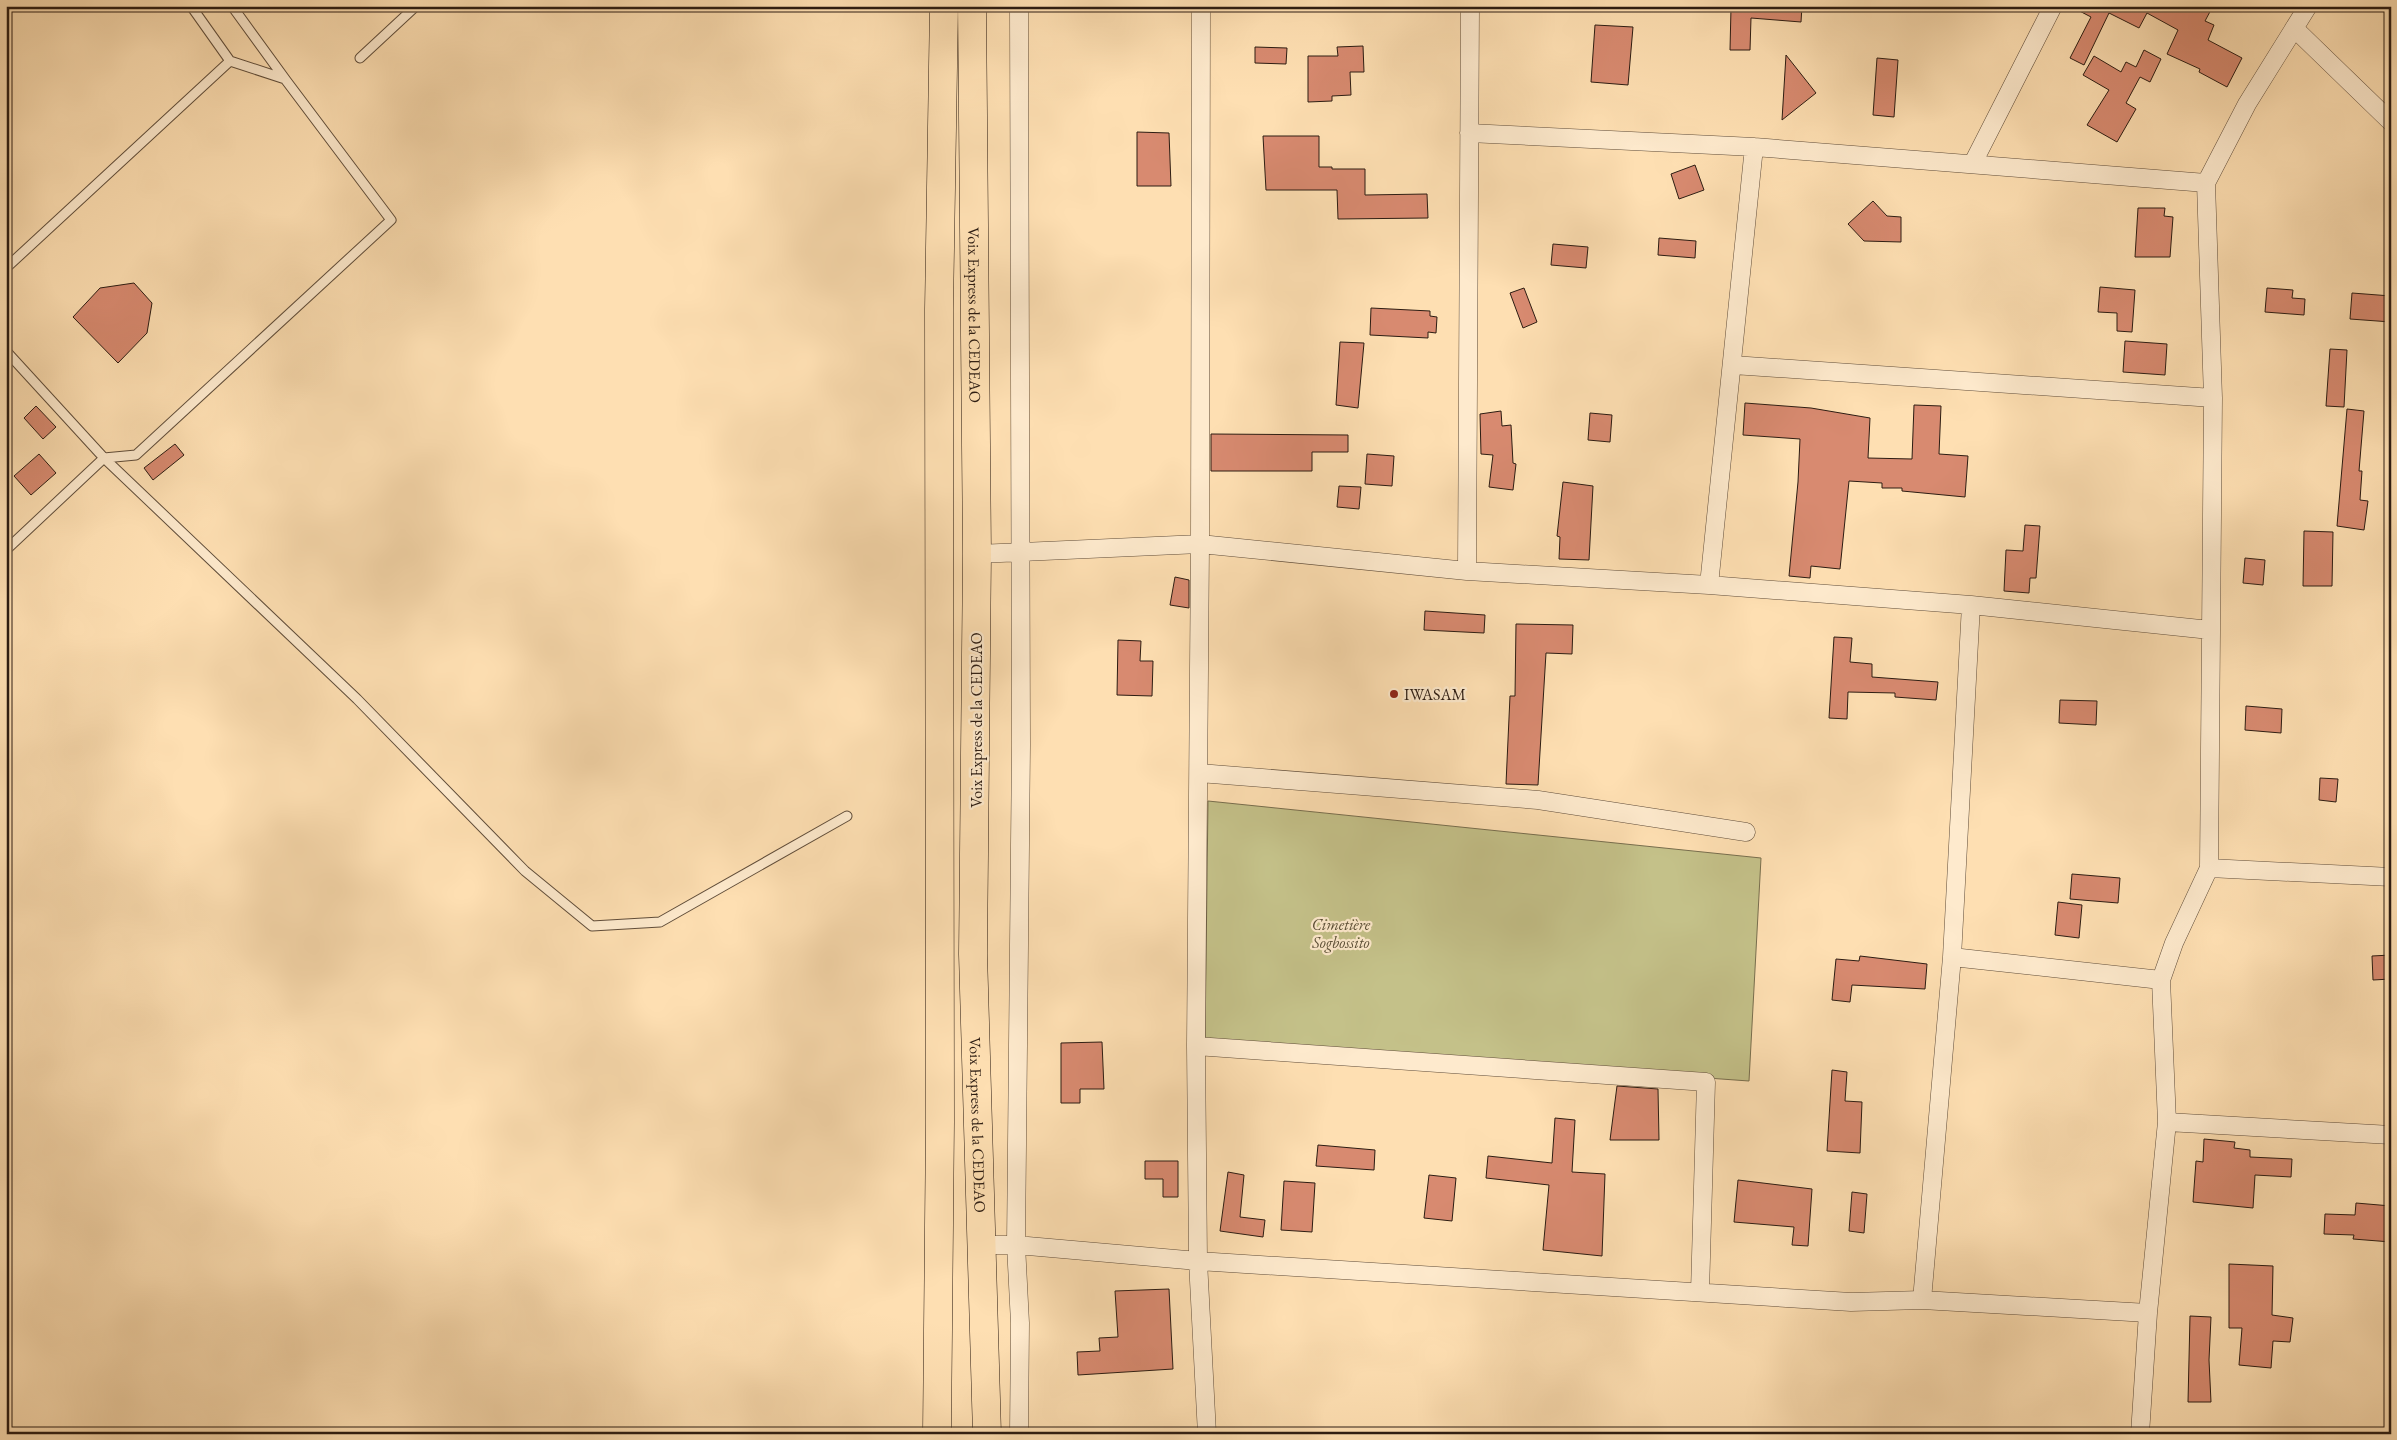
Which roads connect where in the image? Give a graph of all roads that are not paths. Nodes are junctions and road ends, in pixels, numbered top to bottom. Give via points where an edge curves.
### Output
1 (191, 6) edge
2 (232, 6) edge
3 (416, 6) edge
4 (944, 6) edge
5 (972, 6) edge
6 (1019, 6) edge
7 (1201, 6) edge
8 (1470, 6) edge
9 (2053, 6) edge
10 (2308, 6) edge
11 (2294, 28) junction
12 (360, 58) dead end
13 (230, 61) junction
14 (285, 79) junction
15 (2391, 122) edge
16 (1469, 133) junction
17 (1754, 147) junction
18 (1973, 163) junction
19 (2206, 183) junction
20 (6, 268) edge
21 (6, 351) edge
22 (1733, 365) junction
23 (2213, 398) junction
24 (104, 458) junction
25 (1200, 544) junction
26 (6, 550) edge
27 (1019, 553) junction
28 (977, 554) junction
29 (1467, 571) junction
30 (1709, 585) junction
31 (1971, 605) junction
32 (2210, 630) junction
33 (939, 737) junction
34 (976, 739) junction
35 (1199, 773) junction
36 (846, 816) dead end
37 (1746, 832) dead end
38 (2209, 868) junction
39 (2391, 877) edge
40 (1952, 957) junction
41 (2161, 980) junction
42 (1196, 1046) junction
43 (2167, 1122) junction
44 (2391, 1135) edge
45 (981, 1245) junction
46 (1016, 1245) junction
47 (1198, 1261) junction
48 (1700, 1292) junction
49 (1922, 1300) junction
50 (2148, 1313) junction
51 (937, 1434) edge
52 (988, 1434) edge
53 (1019, 1434) edge
54 (1207, 1434) edge
55 (2140, 1434) edge

1 - 13 lane
2 - 14 lane
3 - 12 lane
4 - 33 main road via 939,309
5 - 28 main road, Voix Express de la CEDEAO
6 - 27 street
7 - 25 street
8 - 16 street
9 - 18 street
10 - 11 street
11 - 15 street
11 - 19 street via 2247,104
13 - 14 lane
13 - 20 lane
14 - 24 lane via 391,220 136,455
16 - 17 street
16 - 29 street
17 - 18 street
17 - 22 street
18 - 19 street
19 - 23 street
21 - 24 lane
22 - 23 street
22 - 30 street
23 - 32 street
24 - 26 lane
24 - 36 lane via 357,699 525,871 592,926 660,922
25 - 27 street
25 - 29 street
25 - 35 street
27 - 28 street
27 - 46 street via 1021,745
28 - 34 main road, Voix Express de la CEDEAO
29 - 30 street
30 - 31 street
31 - 32 street
31 - 40 street
32 - 38 street
33 - 34 main road
33 - 51 main road
34 - 45 main road, Voix Express de la CEDEAO via 974,954
35 - 37 street via 1538,800
35 - 42 street
38 - 39 street
38 - 41 street via 2174,943
40 - 41 street
40 - 49 street
41 - 43 street
42 - 47 street
42 - 48 street via 1706,1082
43 - 44 street
43 - 50 street
45 - 46 street
45 - 52 main road, Voix Express de la CEDEAO
46 - 47 street
46 - 53 street via 1020,1323
47 - 48 street
47 - 54 street
48 - 49 street via 1851,1302
49 - 50 street
50 - 55 street

